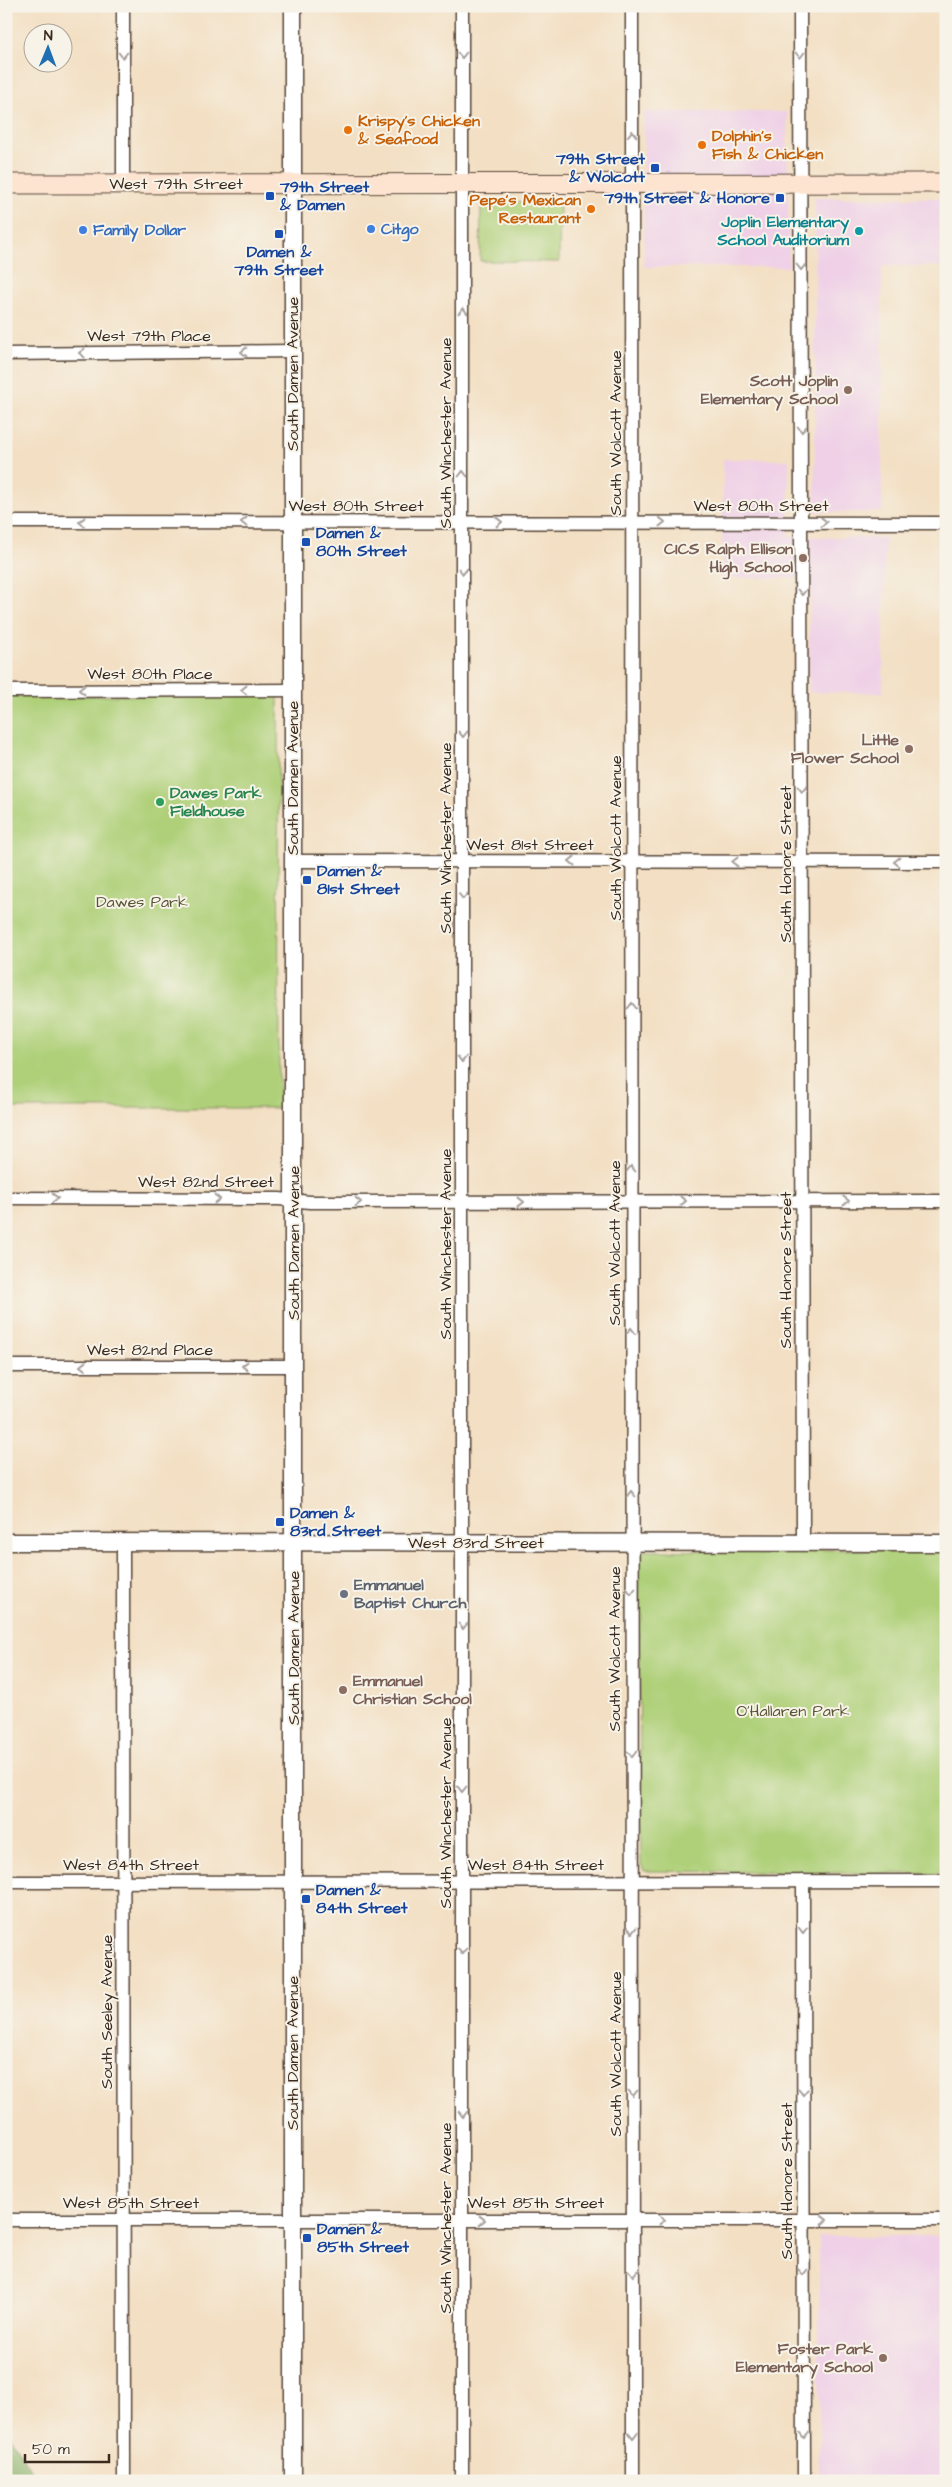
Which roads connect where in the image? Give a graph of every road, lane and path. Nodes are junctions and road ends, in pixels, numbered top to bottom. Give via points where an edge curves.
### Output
1 (123, 6) edge
2 (293, 6) edge
3 (462, 6) edge
4 (632, 6) edge
5 (800, 6) edge
6 (293, 183) junction
7 (463, 183) junction
8 (632, 183) junction
9 (800, 183) junction
10 (946, 183) edge
11 (6, 184) edge
12 (124, 184) junction
13 (293, 351) junction
14 (6, 354) edge
15 (6, 522) edge
16 (293, 522) junction
17 (463, 522) junction
18 (632, 522) junction
19 (803, 522) junction
20 (946, 522) edge
21 (293, 690) junction
22 (6, 691) edge
23 (293, 861) junction
24 (463, 861) junction
25 (632, 862) junction
26 (802, 862) junction
27 (946, 862) edge
28 (6, 1198) edge
29 (294, 1199) junction
30 (632, 1201) junction
31 (802, 1201) junction
32 (946, 1201) edge
33 (462, 1202) junction
34 (6, 1366) edge
35 (294, 1366) junction
36 (6, 1542) edge
37 (122, 1542) junction
38 (294, 1542) junction
39 (462, 1542) junction
40 (631, 1543) junction
41 (802, 1543) junction
42 (946, 1543) edge
43 (462, 1881) junction
44 (632, 1881) junction
45 (803, 1881) junction
46 (946, 1881) edge
47 (6, 1882) edge
48 (123, 1882) junction
49 (293, 1882) junction
50 (6, 2220) edge
51 (124, 2220) junction
52 (293, 2220) junction
53 (462, 2220) junction
54 (633, 2220) junction
55 (803, 2220) junction
56 (946, 2220) edge
57 (124, 2481) edge
58 (293, 2481) edge
59 (462, 2481) edge
60 (633, 2481) edge
61 (804, 2481) edge

1 -> 12 street
2 - 6 street, South Damen Avenue
3 -> 7 street, South Winchester Avenue
8 -> 4 street, South Wolcott Avenue
5 -> 9 street, South Honore Street
6 - 7 main road, West 79th Street
6 - 12 main road, West 79th Street
6 - 13 street, South Damen Avenue
7 - 8 main road, West 79th Street
17 -> 7 street, South Winchester Avenue
8 - 9 main road, West 79th Street
8 - 18 street, South Wolcott Avenue
9 - 10 main road, West 79th Street
9 -> 19 street, South Honore Street
11 - 12 main road, West 79th Street
13 -> 14 street, West 79th Place
13 - 16 street, South Damen Avenue
16 -> 15 street, West 80th Street
16 - 17 street, West 80th Street
16 - 21 street, South Damen Avenue
17 -> 18 street, West 80th Street
17 -> 24 street, South Winchester Avenue
18 -> 19 street, West 80th Street
18 - 25 street, South Wolcott Avenue
19 -> 20 street, West 80th Street
19 -> 26 street, South Honore Street
21 -> 22 street, West 80th Place
21 - 23 street, South Damen Avenue
23 - 24 street, West 81st Street
23 - 29 street, South Damen Avenue
25 -> 24 street, West 81st Street
24 -> 33 street, South Winchester Avenue
26 -> 25 street, West 81st Street
30 -> 25 street, South Wolcott Avenue
27 -> 26 street, West 81st Street
26 - 31 street, South Honore Street
28 -> 29 street, West 82nd Street
29 -> 33 street, West 82nd Street via 310,1202
29 - 35 street, South Damen Avenue
30 -> 31 street, West 82nd Street
33 -> 30 street, West 82nd Street
40 -> 30 street, South Wolcott Avenue
31 -> 32 street, West 82nd Street
31 - 41 street, South Honore Street
33 - 39 street, South Winchester Avenue
35 -> 34 street, West 82nd Place
35 - 38 street, South Damen Avenue
36 - 37 street, West 83rd Street
37 - 38 street, West 83rd Street
37 - 48 street, South Seeley Avenue
38 - 39 street, West 83rd Street
38 - 49 street, South Damen Avenue
39 - 40 street, West 83rd Street
39 -> 43 street, South Winchester Avenue
40 - 41 street, West 83rd Street
40 -> 44 street, South Wolcott Avenue
41 - 42 street, West 83rd Street
43 - 44 street, West 84th Street
43 - 49 street, West 84th Street
43 -> 53 street, South Winchester Avenue
44 - 45 street, West 84th Street
44 -> 54 street, South Wolcott Avenue
45 - 46 street, West 84th Street
45 -> 55 street, South Honore Street
47 - 48 street, West 84th Street
48 - 49 street, West 84th Street
48 - 51 street, South Seeley Avenue
49 - 52 street, South Damen Avenue
50 - 51 street, West 85th Street
51 - 52 street, West 85th Street
51 - 57 street, South Seeley Avenue
52 - 53 street, West 85th Street
52 - 58 street, South Damen Avenue
53 -> 54 street, West 85th Street
53 - 59 street, South Winchester Avenue
54 -> 55 street, West 85th Street
54 -> 60 street, South Wolcott Avenue
55 -> 56 street, West 85th Street
55 -> 61 street, South Honore Street

